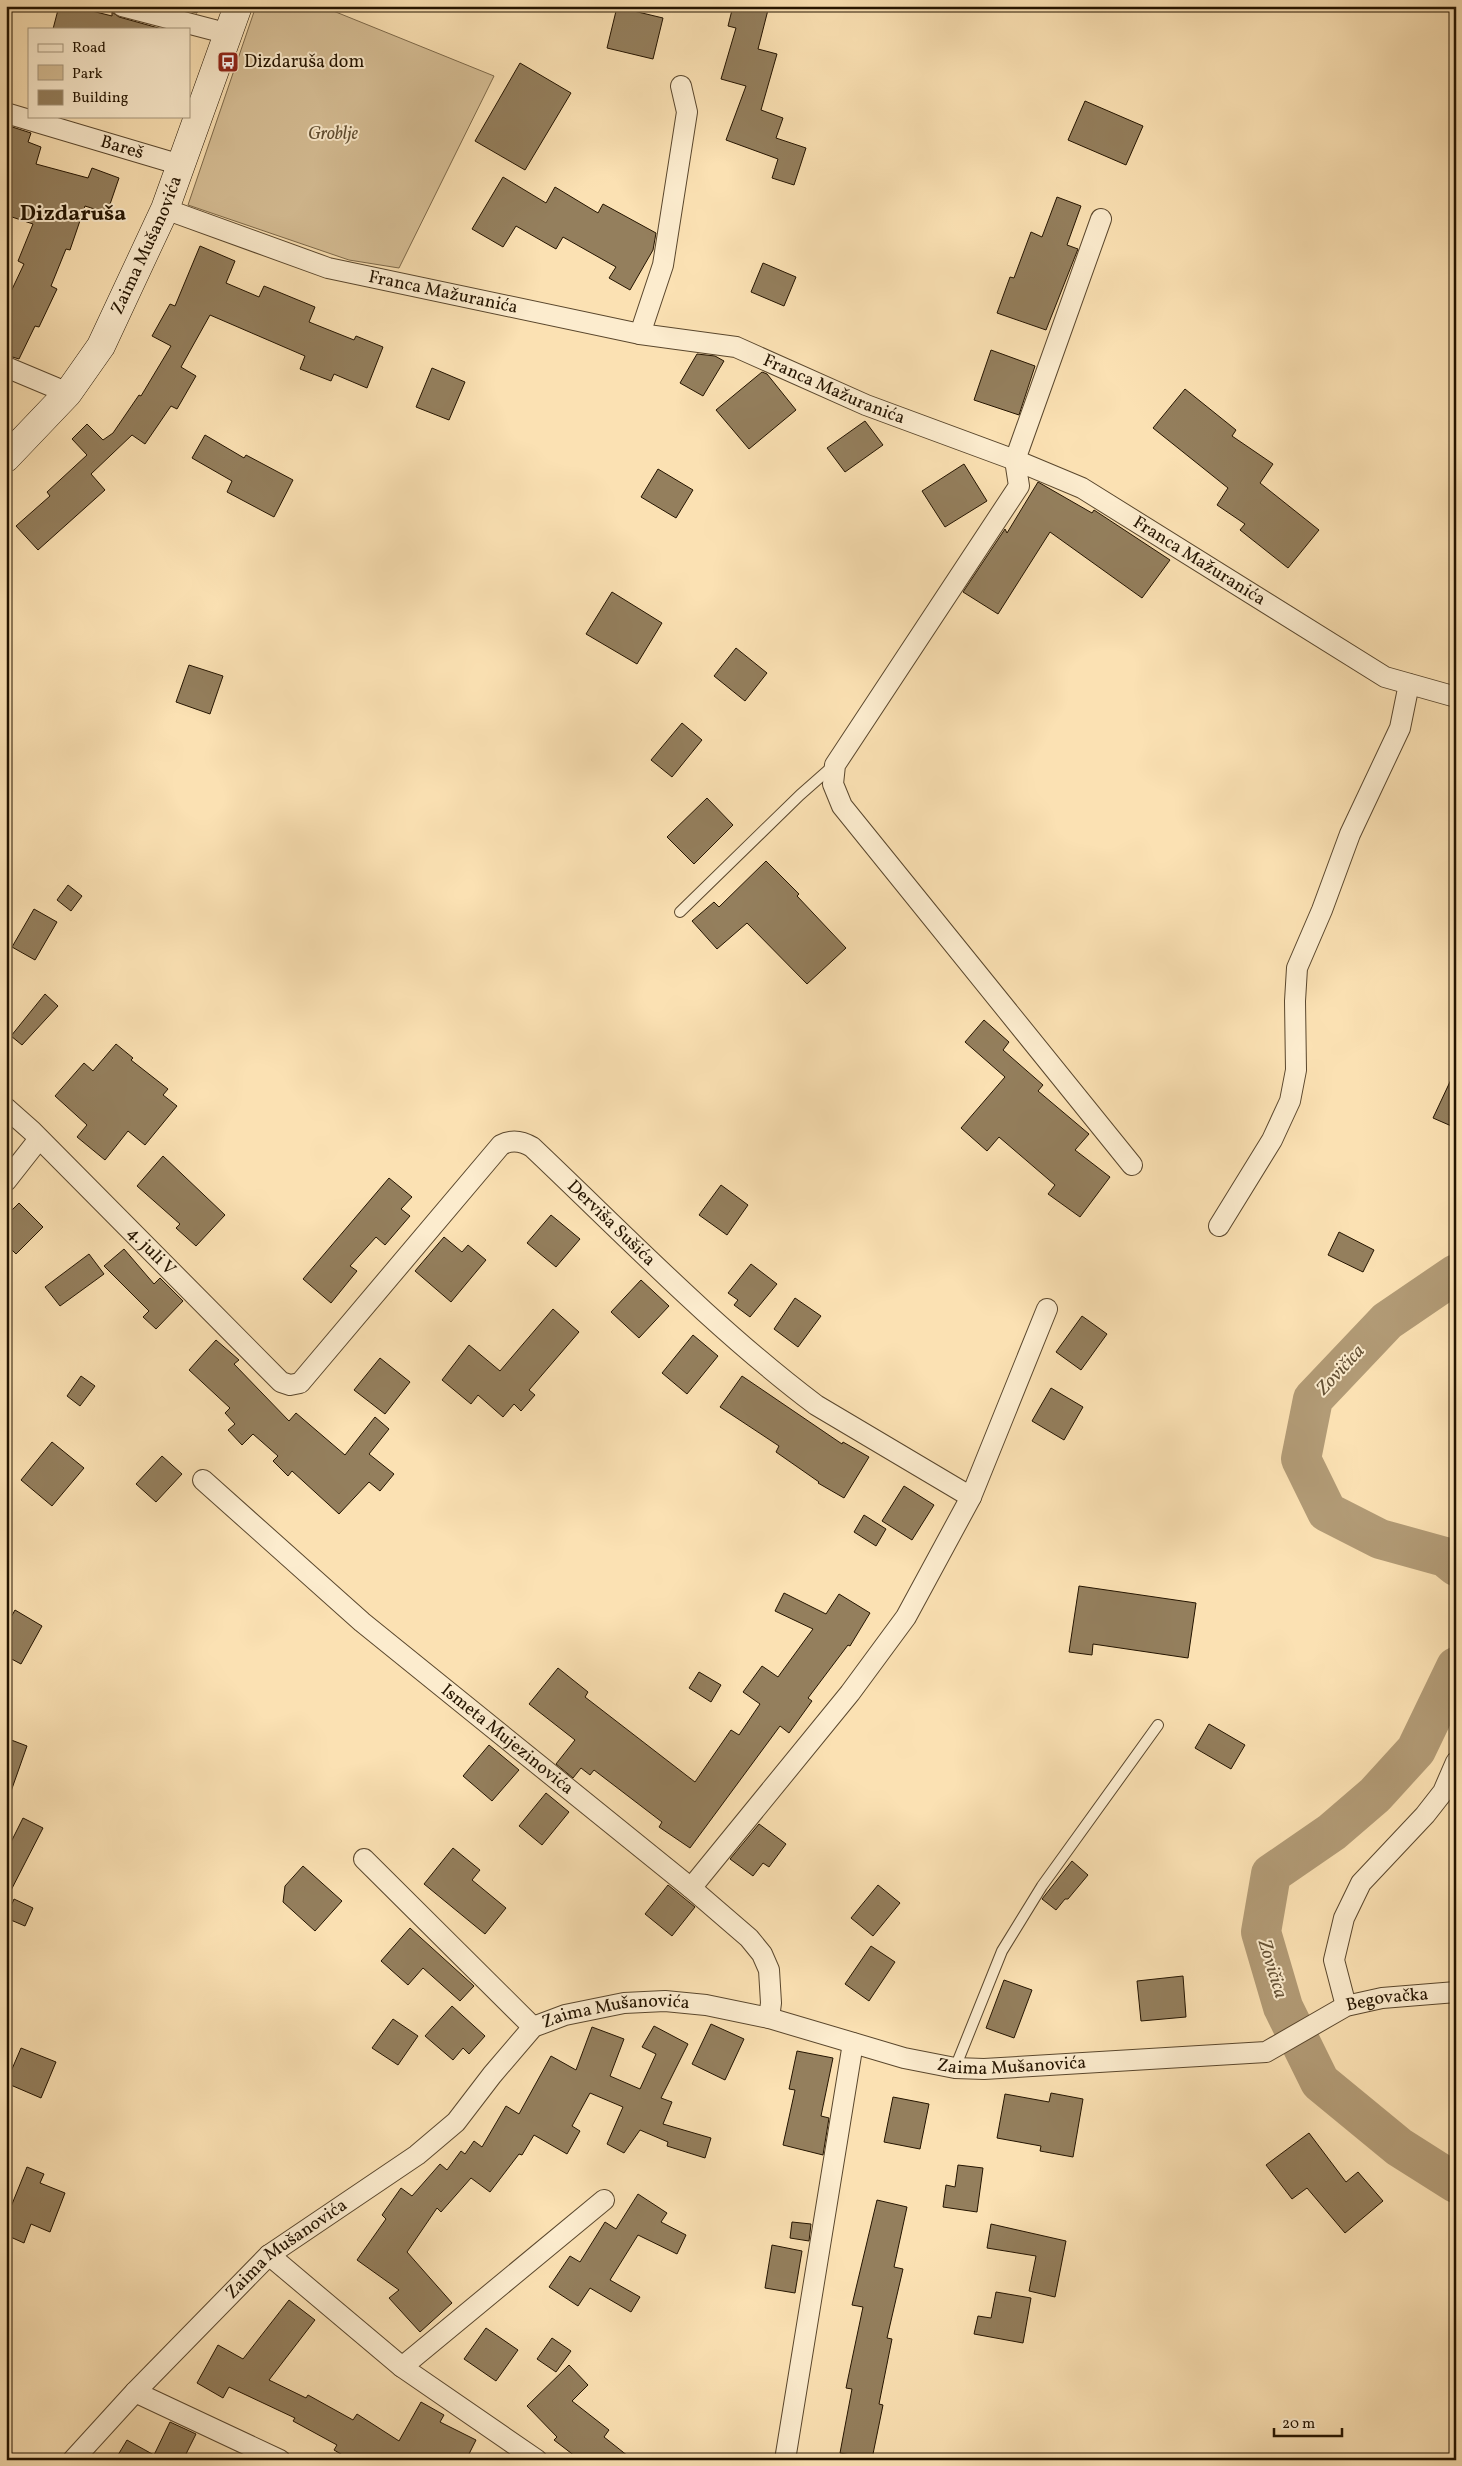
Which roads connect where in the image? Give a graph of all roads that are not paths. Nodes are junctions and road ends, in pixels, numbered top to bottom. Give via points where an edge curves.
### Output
1 (122, 6) edge
2 (238, 6) edge
3 (229, 34) junction
4 (681, 86) dead end
5 (6, 113) edge
6 (181, 165) junction
7 (164, 209) junction
8 (1101, 220) dead end
9 (640, 334) junction
10 (6, 367) edge
11 (68, 393) junction
12 (6, 458) edge
13 (1016, 460) junction
14 (1409, 684) junction
15 (1456, 698) edge
16 (835, 765) junction
17 (680, 912) dead end
18 (6, 1108) edge
19 (40, 1138) junction
20 (1132, 1165) dead end
21 (6, 1181) edge
22 (1219, 1226) dead end
23 (1047, 1310) dead end
24 (300, 1382) joint
25 (203, 1480) dead end
26 (971, 1497) junction
27 (1158, 1724) dead end
28 (1456, 1762) edge
29 (364, 1859) dead end
30 (691, 1888) junction
31 (1456, 1992) edge
32 (1346, 2006) junction
33 (769, 2018) junction
34 (533, 2027) junction
35 (853, 2043) junction
36 (1266, 2052) joint
37 (956, 2068) junction
38 (604, 2200) dead end
39 (269, 2255) junction
40 (402, 2367) junction
41 (135, 2392) junction
42 (73, 2460) edge
43 (280, 2460) edge
44 (537, 2460) edge
45 (785, 2460) edge

1 - 3 street
2 - 3 street, Zaima Mušanovića
3 - 6 street, Zaima Mušanovića
4 - 9 street via 687,112 663,265
5 - 6 street, Bareš
6 - 7 street, Zaima Mušanovića
7 - 9 street, Franca Mažuranića via 328,268
7 - 11 street, Zaima Mušanovića via 101,346
8 - 13 street
9 - 13 street, Franca Mažuranića via 736,347 866,405
10 - 11 street
11 - 12 street, Zaima Mušanovića
13 - 14 street, Franca Mažuranića via 1082,488 1384,677
13 - 16 street via 1019,486
14 - 15 street, Franca Mažuranića
14 - 22 street via 1400,728 1350,834 1298,968 1296,1070 1290,1101 1272,1140
16 - 17 lane via 800,794
16 - 20 street via 833,784 842,806
18 - 19 street, 4. juli V
19 - 21 street
19 - 24 street, 4. juli V via 281,1382
23 - 26 street
24 - 26 street, Derviša Sušića via 501,1146 516,1141 532,1147 697,1303 796,1390
25 - 30 street, Ismeta Mujezinovića via 362,1622
26 - 30 street via 906,1617 850,1693
27 - 37 lane via 1042,1886 1002,1951
28 - 32 street via 1443,1792 1361,1883 1344,1918 1334,1960
29 - 34 street
30 - 33 street, Ismeta Mujezinovića via 749,1938 762,1954 769,1970
31 - 32 street, Begovačka via 1382,1998
32 - 36 street, Begovačka
33 - 34 street, Zaima Mušanovića via 706,2005 665,2001 624,2003 565,2015
33 - 35 street, Zaima Mušanovića
34 - 39 street, Zaima Mušanovića via 449,2128 417,2155
35 - 37 street, Zaima Mušanovića via 904,2058
35 - 45 street
36 - 37 street, Zaima Mušanovića
38 - 40 street
39 - 40 street
39 - 41 street, Zaima Mušanovića
40 - 44 street
41 - 42 street, Zaima Mušanovića
41 - 43 street

